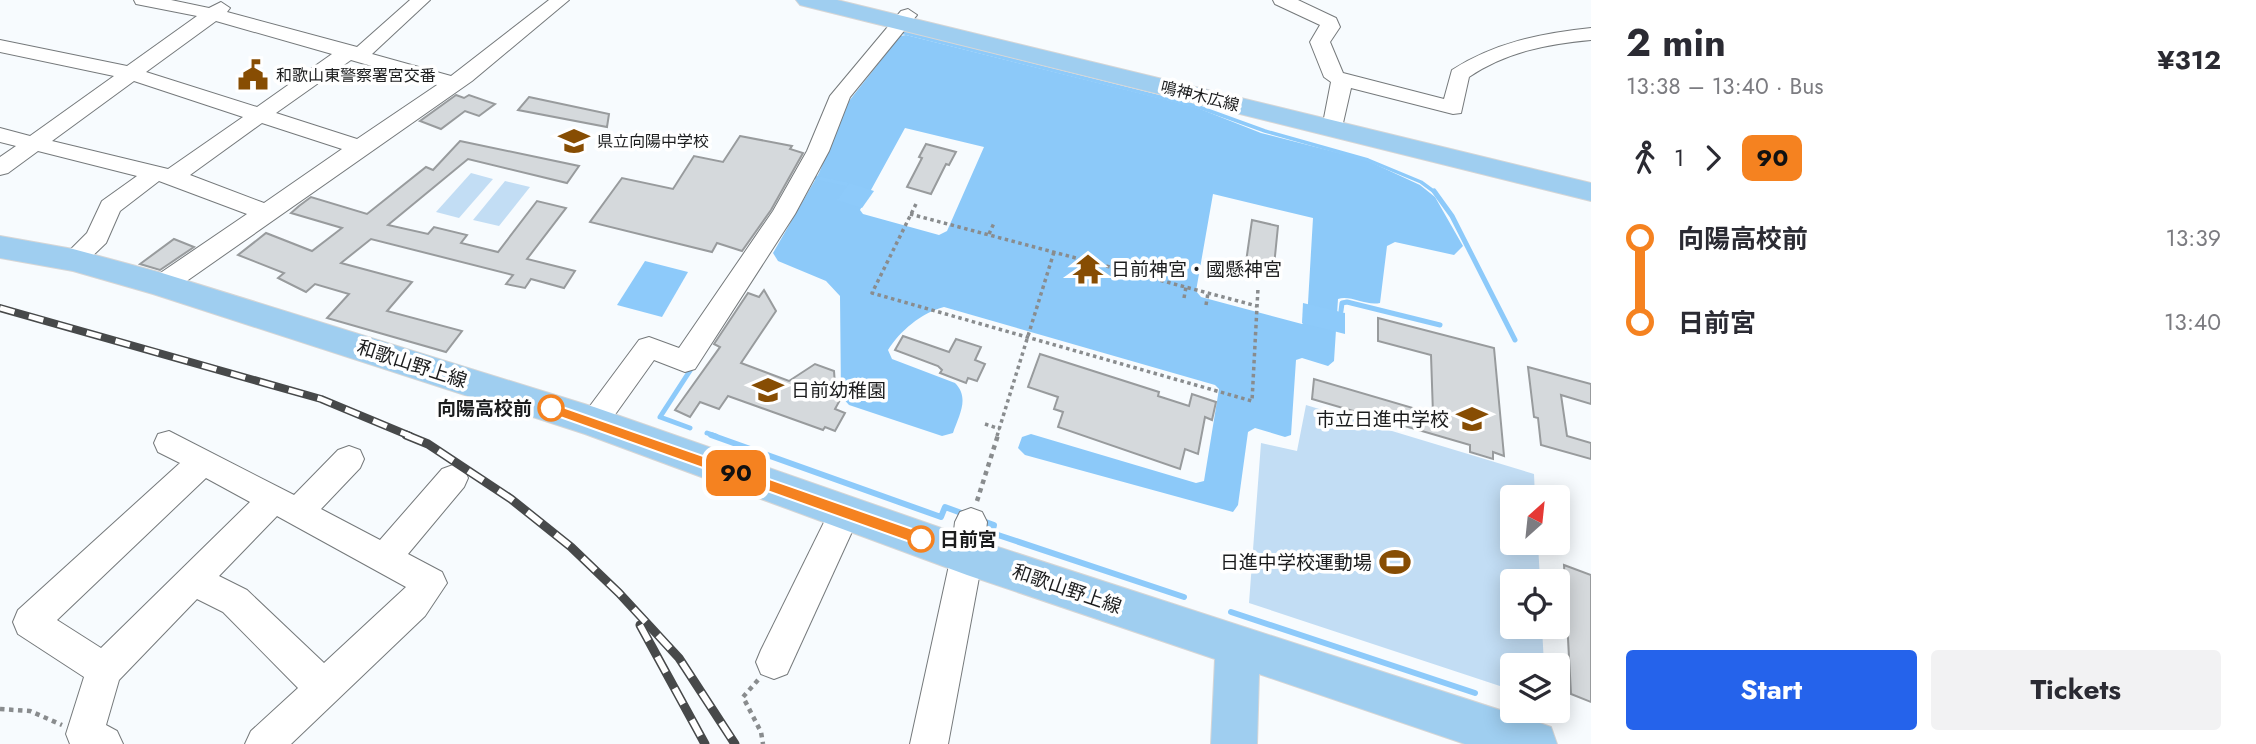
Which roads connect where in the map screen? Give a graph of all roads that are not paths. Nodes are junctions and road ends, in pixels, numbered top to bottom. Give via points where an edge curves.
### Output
1 (143, 0) edge
2 (232, 0) edge
3 (421, 0) edge
4 (530, 0) edge
5 (808, 0) edge
6 (847, 0) edge
7 (1282, 0) edge
8 (557, 2) edge
9 (213, 14) junction
10 (905, 19) junction
11 (1591, 34) edge
12 (0, 46) edge
13 (355, 52) junction
14 (130, 73) junction
15 (1342, 79) junction
16 (453, 83) junction
17 (259, 115) junction
18 (1335, 118) junction
19 (0, 135) edge
20 (34, 144) junction
21 (361, 148) junction
22 (0, 168) edge
23 (163, 175) junction
24 (1591, 180) edge
25 (1591, 192) edge
26 (267, 212) junction
27 (0, 247) edge
28 (73, 260) junction
29 (162, 285) junction
30 (594, 422) junction
31 (169, 443) dead end
32 (349, 459) dead end
33 (203, 461) junction
34 (453, 478) dead end
35 (286, 506) junction
36 (845, 512) junction
37 (971, 530) junction
38 (384, 559) junction
39 (193, 580) junction
40 (1238, 647) junction
41 (774, 662) road end
42 (104, 670) junction
43 (324, 688) junction
44 (95, 739) edge
45 (264, 744) edge
46 (929, 744) edge
47 (1234, 744) edge
48 (1534, 744) edge

1 - 9 street
2 - 9 street
3 - 13 street
4 - 8 street
5 - 10 main road, 鳴神木広線
6 - 10 main road, 鳴神木広線
7 - 15 street via 1329,22 1320,42 1334,77
8 - 16 street
9 - 13 street
9 - 14 street
10 - 18 main road, 鳴神木広線
10 - 25 main road, 鳴神木広線
10 - 30 street via 840,96 818,151 783,214 685,361 649,347
11 - 15 street via 1538,41 1472,64 1459,74 1453,108
12 - 14 street
13 - 16 street
13 - 17 street
14 - 17 street
14 - 20 street
15 - 18 street
16 - 21 street
17 - 21 street
17 - 23 street
18 - 24 main road, 鳴神木広線
19 - 20 street
20 - 22 street
20 - 23 street
21 - 26 street
23 - 26 street
23 - 28 street via 110,207 97,237
26 - 29 street
27 - 28 main road, 和歌山野上線
28 - 29 main road, 和歌山野上線
29 - 30 main road, 和歌山野上線
30 - 36 main road, 和歌山野上線
31 - 33 street
32 - 35 street
33 - 35 street
33 - 42 street via 30,622
34 - 38 street
35 - 38 street
35 - 39 street
36 - 37 main road, 和歌山野上線
36 - 41 street
37 - 40 main road, 和歌山野上線
37 - 46 street
38 - 43 street via 430,583 413,605
39 - 42 street
39 - 43 street via 235,601
40 - 47 main road
40 - 48 main road, 和歌山野上線
42 - 44 street
43 - 45 street

